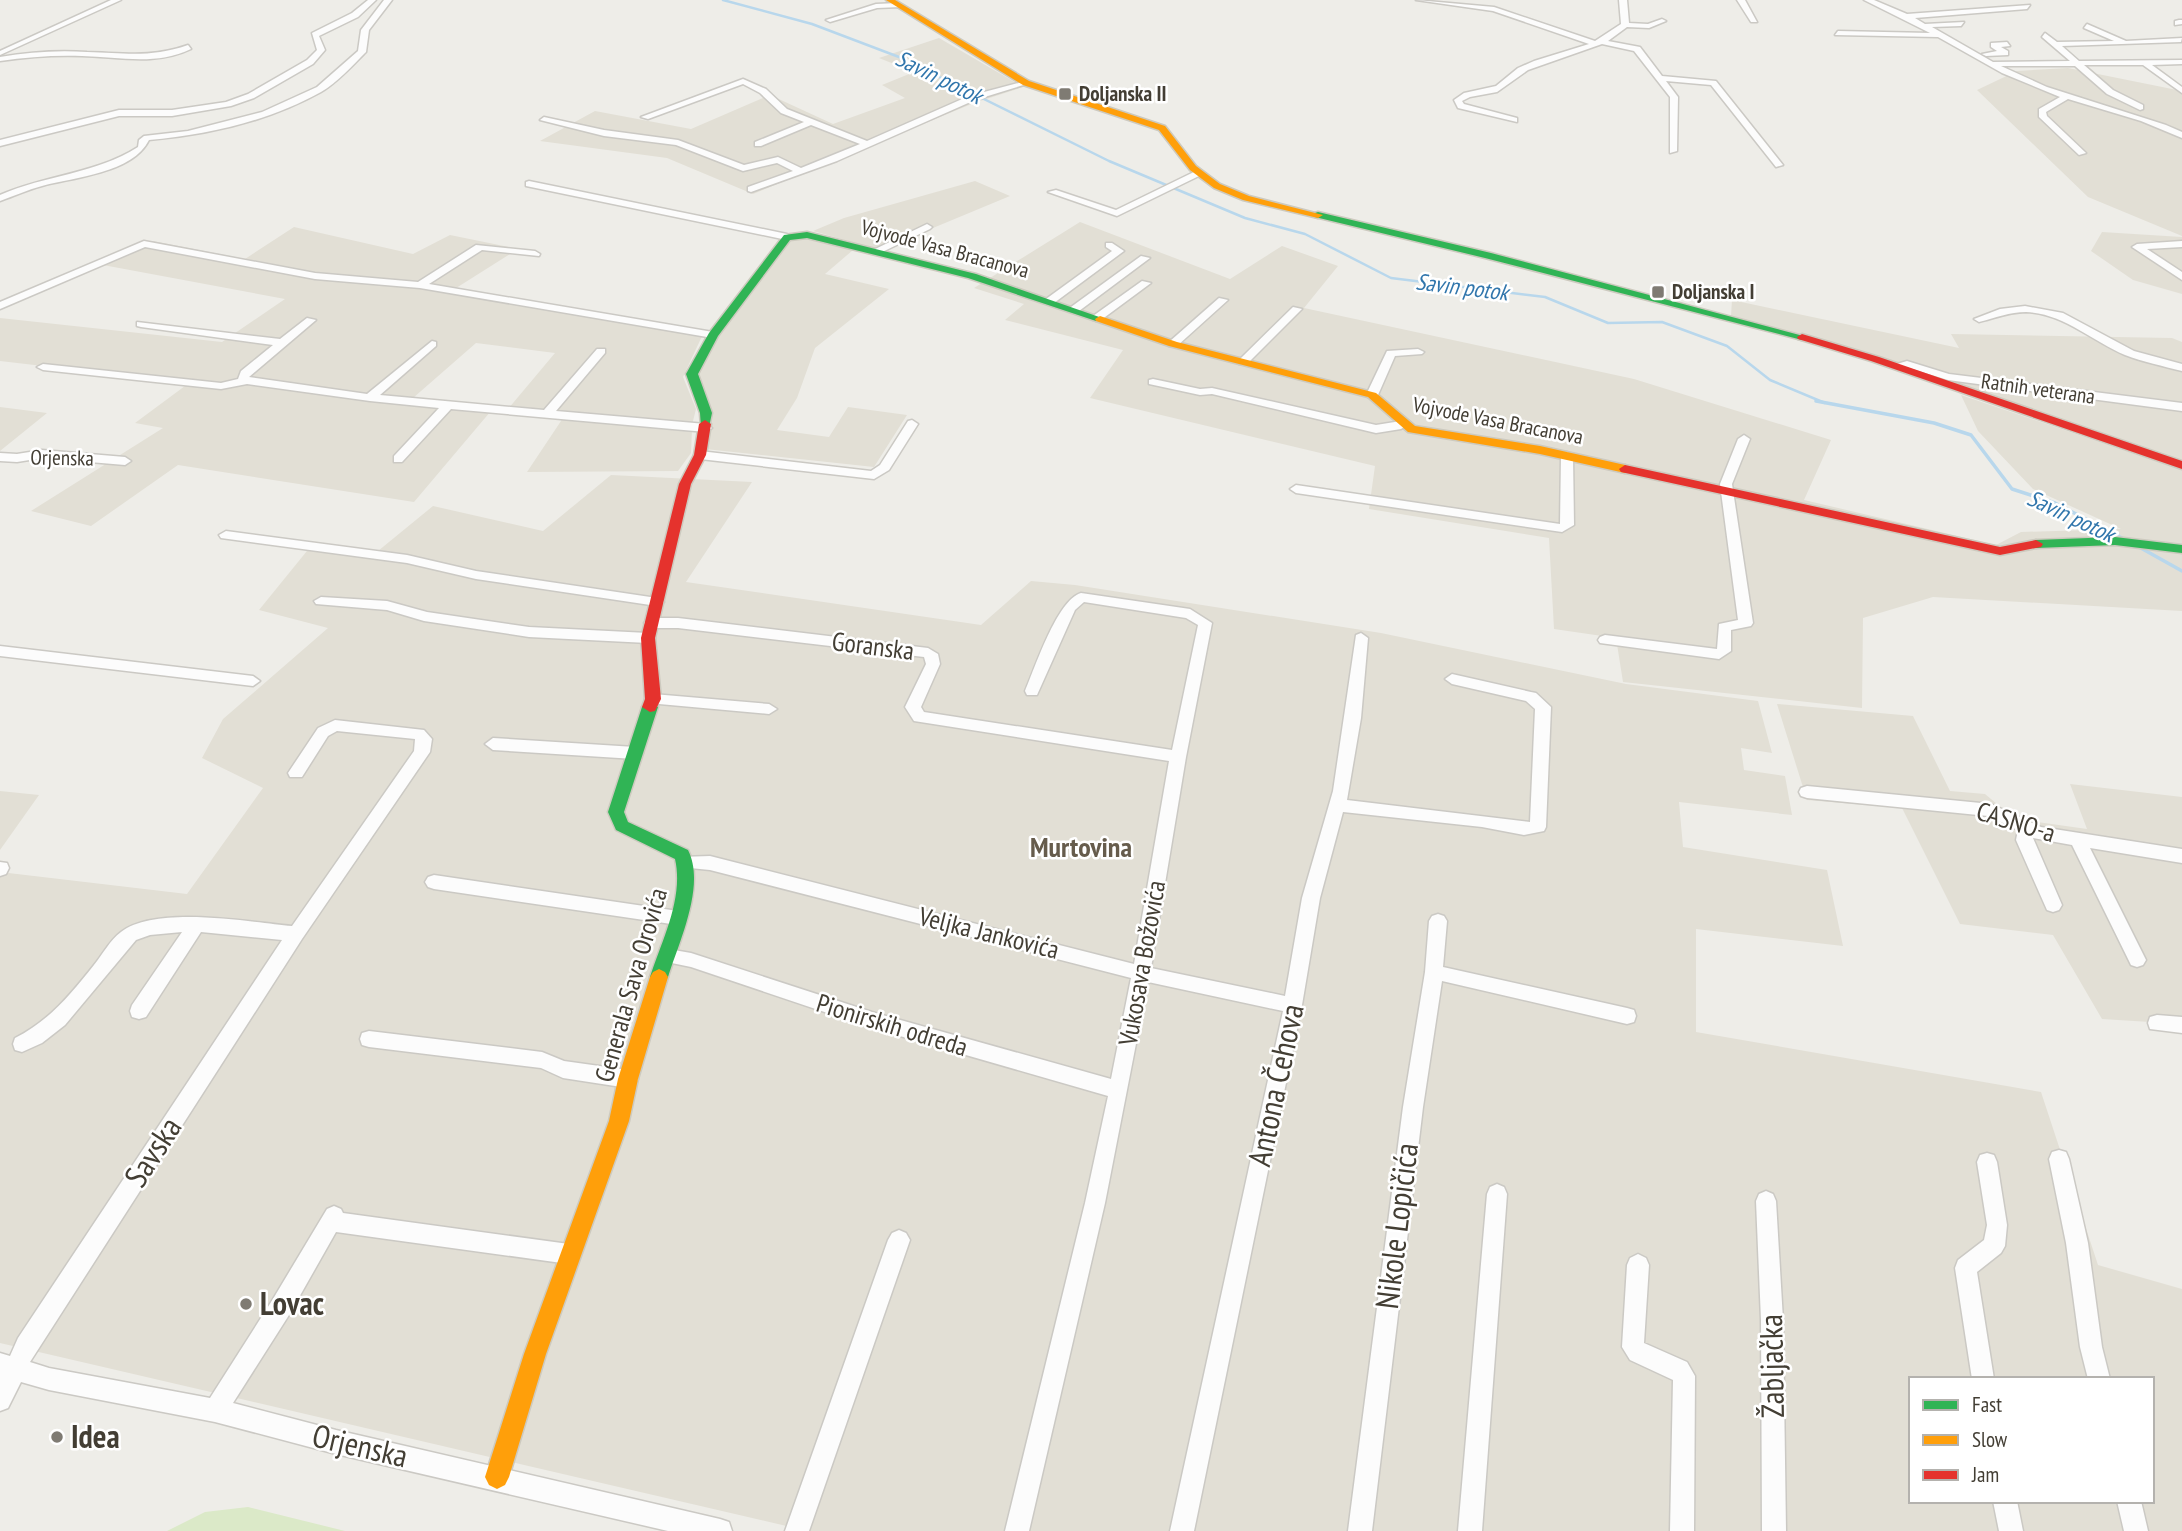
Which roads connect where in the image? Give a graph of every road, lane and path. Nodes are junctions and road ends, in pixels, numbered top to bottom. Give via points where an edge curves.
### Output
1 (117, 0) edge
2 (372, 0) edge
3 (388, 0) edge
4 (1420, 0) edge
5 (1623, 0) edge
6 (1741, 0) edge
7 (1868, 0) edge
8 (894, 3) edge
9 (2027, 7) dead end
10 (1909, 16) junction
11 (830, 20) dead end
12 (1754, 20) dead end
13 (1662, 21) dead end
14 (1625, 24) junction
15 (1961, 24) dead end
16 (1926, 26) junction
17 (2087, 26) dead end
18 (1838, 33) dead end
19 (1942, 35) junction
20 (2045, 35) dead end
21 (2180, 40) edge
22 (1597, 42) junction
23 (2125, 43) junction
24 (2007, 44) dead end
25 (2058, 44) junction
26 (188, 47) dead end
27 (1976, 55) junction
28 (0, 57) edge
29 (2182, 62) edge
30 (1992, 64) junction
31 (2146, 64) junction
32 (2078, 65) junction
33 (1661, 78) junction
34 (1026, 83) junction
35 (2182, 91) edge
36 (2069, 94) junction
37 (2129, 112) junction
38 (645, 117) dead end
39 (544, 120) dead end
40 (1514, 120) dead end
41 (814, 121) junction
42 (2182, 135) edge
43 (0, 143) edge
44 (758, 144) dead end
45 (866, 144) junction
46 (1673, 151) dead end
47 (2082, 153) dead end
48 (1779, 165) dead end
49 (800, 171) junction
50 (1198, 173) junction
51 (530, 184) dead end
52 (751, 189) dead end
53 (1053, 192) dead end
54 (0, 198) edge
55 (927, 227) dead end
56 (787, 237) junction
57 (2182, 244) edge
58 (1110, 245) dead end
59 (874, 252) junction
60 (535, 254) dead end
61 (1145, 258) dead end
62 (2182, 277) edge
63 (1146, 283) dead end
64 (420, 285) junction
65 (1050, 300) junction
66 (1223, 300) dead end
67 (0, 306) edge
68 (1075, 309) junction
69 (1297, 309) dead end
70 (1097, 318) junction
71 (1979, 319) dead end
72 (311, 320) dead end
73 (141, 324) dead end
74 (713, 335) junction
75 (283, 343) junction
76 (432, 344) dead end
77 (1173, 344) junction
78 (601, 351) dead end
79 (1419, 352) dead end
80 (1243, 362) junction
81 (1896, 366) junction
82 (43, 367) dead end
83 (2182, 368) edge
84 (245, 381) junction
85 (1153, 382) dead end
86 (1372, 395) junction
87 (370, 398) junction
88 (447, 405) junction
89 (2182, 407) edge
90 (547, 414) junction
91 (912, 424) dead end
92 (1401, 425) junction
93 (706, 428) junction
94 (1744, 439) dead end
95 (700, 455) junction
96 (1567, 456) junction
97 (0, 457) edge
98 (398, 458) dead end
99 (125, 461) dead end
100 (2182, 465) edge
101 (1296, 489) dead end
102 (1727, 490) junction
103 (226, 535) dead end
104 (2182, 549) edge
105 (321, 601) dead end
106 (657, 602) junction
107 (649, 631) junction
108 (1361, 638) dead end
109 (1605, 639) dead end
110 (0, 651) edge
111 (1452, 679) dead end
112 (253, 681) dead end
113 (1032, 691) dead end
114 (653, 699) junction
115 (769, 709) dead end
116 (493, 744) dead end
117 (635, 753) junction
118 (1178, 757) junction
119 (296, 773) dead end
120 (1807, 792) dead end
121 (1337, 805) junction
122 (2026, 829) junction
123 (2078, 840) junction
124 (2182, 856) edge
125 (686, 862) junction
126 (434, 882) dead end
127 (2053, 905) dead end
128 (678, 918) junction
129 (1438, 921) dead end
130 (197, 926) junction
131 (296, 934) junction
132 (668, 957) junction
133 (2137, 960) dead end
134 (1434, 972) junction
135 (1140, 973) junction
136 (1293, 1005) junction
137 (139, 1011) dead end
138 (1627, 1016) dead end
139 (2157, 1023) dead end
140 (2182, 1025) edge
141 (369, 1039) dead end
142 (22, 1044) dead end
143 (628, 1079) junction
144 (1118, 1090) junction
145 (2059, 1159) dead end
146 (1987, 1162) dead end
147 (1497, 1194) dead end
148 (1766, 1201) dead end
149 (899, 1240) dead end
150 (569, 1254) junction
151 (1638, 1265) dead end
152 (7, 1367) edge
153 (1983, 1377) edge
154 (2098, 1377) edge
155 (0, 1400) edge
156 (215, 1410) junction
157 (497, 1478) junction
158 (2005, 1503) edge
159 (2129, 1503) edge
160 (720, 1531) edge
161 (797, 1531) edge
162 (1017, 1531) edge
163 (1182, 1531) edge
164 (1360, 1531) edge
165 (1470, 1531) edge
166 (1682, 1531) edge
167 (1774, 1531) edge
168 (2011, 1531) edge
169 (2136, 1531) edge

1 - 28 street
2 - 43 street via 355,15 315,35 321,50 310,62 242,99 172,113 113,114
3 - 54 street via 365,30 365,48 358,58 292,104 188,134 147,138 142,148 120,161
4 - 22 street via 1494,9
5 - 14 street
6 - 12 street
7 - 10 street
8 - 11 street
8 - 34 street
9 - 10 street
10 - 16 street
13 - 14 street via 1649,26
14 - 22 street
15 - 16 street
16 - 19 street
17 - 23 street
18 - 19 street
19 - 27 street
20 - 25 street
21 - 23 street
22 - 33 street via 1635,47
22 - 40 street via 1528,67 1497,89 1458,100 1461,106
23 - 25 street
24 - 27 street via 1993,45 2003,53
25 - 32 street
26 - 28 street via 127,58 85,54
27 - 30 street
29 - 31 street
30 - 32 street
30 - 36 street via 2028,82
31 - 32 street
31 - 35 street
32 - 37 street via 2110,92 2141,108
33 - 46 street via 1674,97
33 - 48 street via 1713,83
34 - 45 street via 972,97
34 - 50 street via 1162,128
36 - 37 street
36 - 47 street via 2042,111 2043,117
37 - 42 street
38 - 41 street via 739,81 759,88 784,111
39 - 49 street via 678,143 745,168 778,160
41 - 44 street
41 - 45 street
45 - 49 street
49 - 52 street
50 - 53 street via 1117,213
50 - 81 street via 1257,202 1487,255
51 - 56 street
55 - 59 street
56 - 59 street, Vojvode Vasa Bracanova via 807,235
56 - 74 street, Generala Sava Orovića
57 - 62 street via 2137,247
58 - 65 street via 1119,251
59 - 65 street, Vojvode Vasa Bracanova
60 - 64 street via 480,247
61 - 68 street
63 - 70 street
64 - 67 street via 315,276 144,244
64 - 74 street
65 - 68 street, Vojvode Vasa Bracanova
66 - 77 street
68 - 70 street, Vojvode Vasa Bracanova
69 - 80 street
70 - 77 street, Vojvode Vasa Bracanova
71 - 83 street via 2001,311 2045,310 2131,353
72 - 75 street
73 - 75 street
74 - 93 street, Generala Sava Orovića via 692,374 706,413
75 - 84 street via 243,375
76 - 87 street
77 - 80 street, Vojvode Vasa Bracanova
78 - 90 street
79 - 86 street via 1391,353
80 - 86 street, Vojvode Vasa Bracanova
81 - 89 street, Ratnih veterana via 1907,364 1948,377
81 - 100 street
82 - 84 street via 221,386
84 - 87 street
85 - 92 street via 1376,429
86 - 92 street, Vojvode Vasa Bracanova via 1387,404
87 - 88 street
88 - 90 street
88 - 98 street
90 - 93 street
91 - 95 street via 885,467 874,475
92 - 96 street, Vojvode Vasa Bracanova
93 - 95 street, Generala Sava Orovića
94 - 102 street
95 - 106 street, Generala Sava Orovića via 685,484
96 - 101 street via 1567,525 1562,528
96 - 102 street, Vojvode Vasa Bracanova
97 - 99 street, Orjenska via 42,454
102 - 104 street, Vojvode Vasa Bracanova via 2006,552 2045,542 2129,540
102 - 109 street via 1746,623 1724,627 1724,652
103 - 106 street via 407,559 476,575
105 - 107 street via 412,609 424,616 529,632
106 - 107 street, Generala Sava Orovića
107 - 114 street, Generala Sava Orovića
107 - 118 street, Goranska via 678,623 928,653 933,661 913,707 919,717
108 - 121 street, Antona Čehova via 1348,756
110 - 112 street
111 - 121 street via 1531,696 1543,707 1538,827 1524,830
113 - 118 street, Vukosava Božovića via 1069,608 1081,597 1198,616 1206,628
114 - 115 street
114 - 117 street, Generala Sava Orovića
116 - 117 street
117 - 125 street, Generala Sava Orovića via 617,812 619,822 675,850
118 - 135 street, Vukosava Božovića
119 - 131 street, Savska via 323,732 335,725 419,734 424,739 422,752
120 - 122 street, CASNO-a via 1978,808 2001,814
121 - 136 street, Antona Čehova via 1311,898
122 - 123 street, CASNO-a
122 - 127 street via 2024,841
123 - 124 street, CASNO-a
123 - 133 street
125 - 128 street, Generala Sava Orovića
125 - 135 street, Veljka Jankovića via 710,863
126 - 128 street
128 - 132 street, Generala Sava Orovića
129 - 134 street, Nikole Lopičića
130 - 131 street
130 - 137 street
130 - 142 street via 155,926 121,941 65,1014
131 - 152 street, Savska via 26,1346
132 - 143 street, Generala Sava Orovića
132 - 144 street, Pionirskih odreda via 691,960 872,1020
134 - 138 street
134 - 164 street, Nikole Lopičića via 1412,1107
135 - 136 street, Veljka Jankovića
135 - 144 street, Vukosava Božovića
136 - 163 street, Antona Čehova
139 - 140 street
141 - 143 street via 542,1060 563,1069
143 - 150 street, Generala Sava Orovića via 619,1121
144 - 162 street, Vukosava Božovića
145 - 154 street
146 - 153 street via 1997,1225 1994,1246 1966,1268
147 - 165 street
148 - 167 street, Žabljačka
149 - 161 street
150 - 156 street via 333,1218
150 - 157 street, Generala Sava Orovića
151 - 166 street via 1633,1347 1639,1354 1679,1369 1684,1376
152 - 155 street, Savska
152 - 156 street, Orjenska
156 - 157 street, Orjenska
157 - 160 street, Orjenska
158 - 168 street
159 - 169 street

